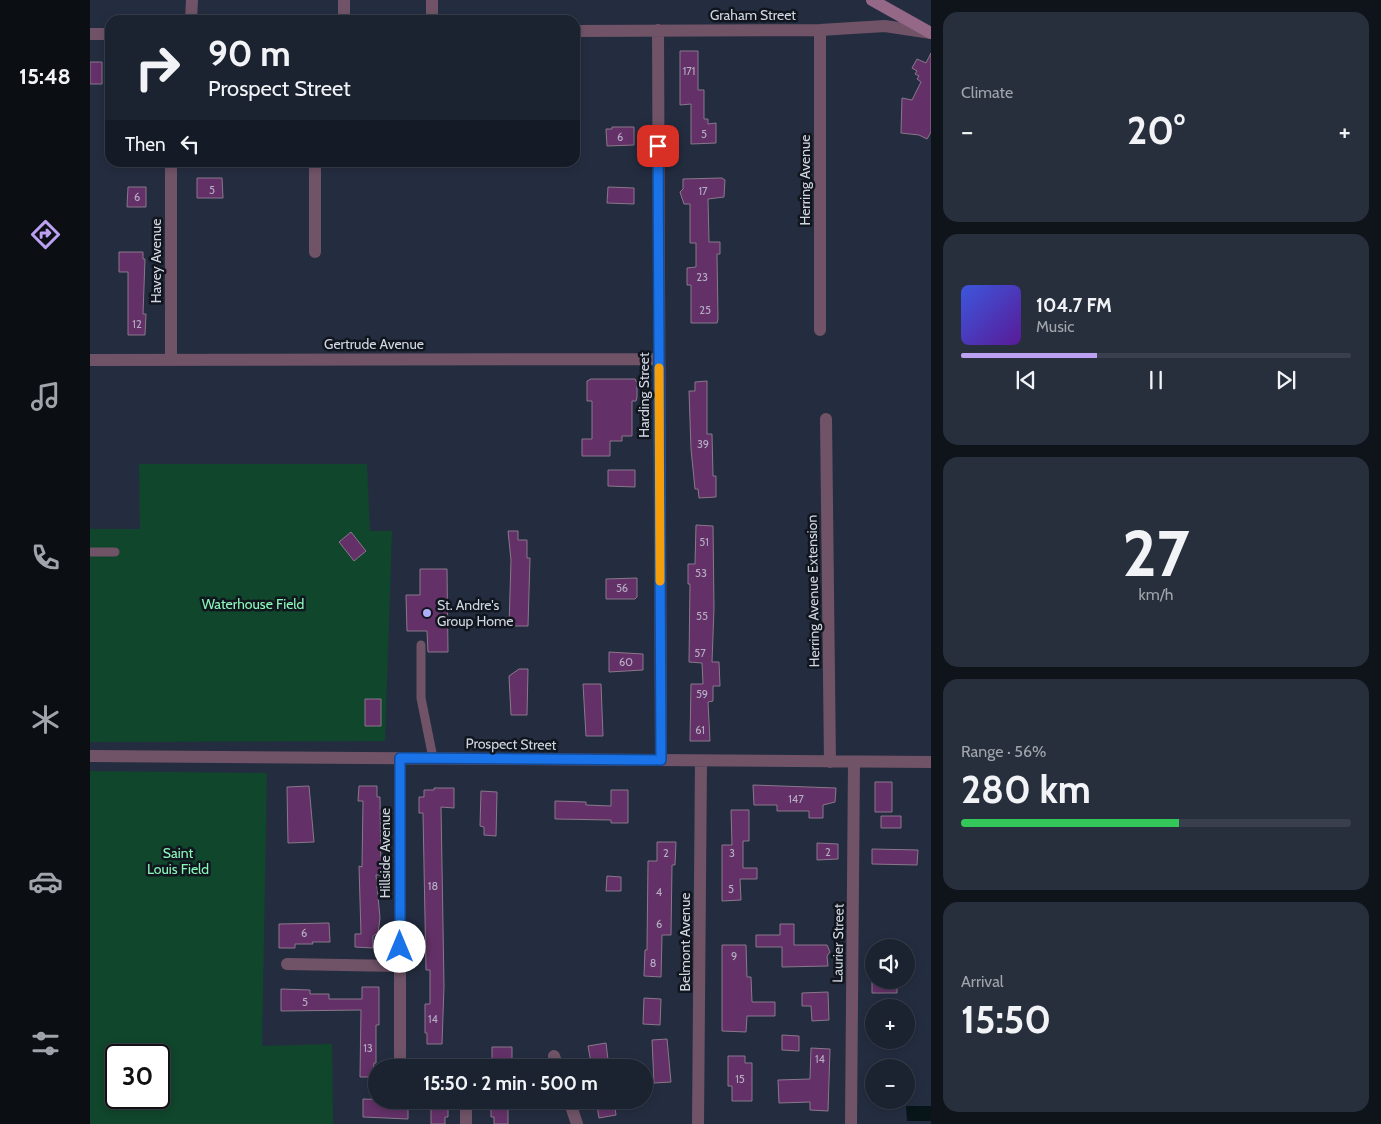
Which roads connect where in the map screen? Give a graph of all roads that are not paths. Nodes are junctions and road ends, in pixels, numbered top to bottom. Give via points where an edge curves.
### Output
1 (192, 0) edge
2 (344, 0) edge
3 (432, 0) edge
4 (872, 0) edge
5 (191, 15) edge
6 (344, 15) edge
7 (432, 15) edge
8 (658, 30) junction
9 (820, 30) junction
10 (580, 31) edge
11 (931, 33) edge
12 (90, 34) edge
13 (105, 34) edge
14 (170, 167) edge
15 (315, 167) edge
16 (315, 252) dead end
17 (820, 330) dead end
18 (659, 359) junction
19 (90, 360) edge
20 (171, 360) junction
21 (826, 419) dead end
22 (90, 552) edge
23 (114, 552) dead end
24 (421, 645) dead end
25 (90, 756) edge
26 (400, 758) junction
27 (433, 758) junction
28 (661, 760) junction
29 (701, 761) junction
30 (830, 762) junction
31 (854, 762) junction
32 (931, 762) edge
33 (286, 964) dead end
34 (400, 966) junction
35 (400, 1059) edge
36 (466, 1109) edge
37 (572, 1109) edge
38 (466, 1124) edge
39 (577, 1124) edge
40 (698, 1124) edge
41 (851, 1124) edge

1 - 5 street
2 - 6 street
3 - 7 street
4 - 11 main road
8 - 9 street, Graham Street
8 - 10 street, Graham Street
8 - 18 street, Harding Street
9 - 11 street, Graham Street via 884,26
9 - 17 street, Herring Avenue
12 - 13 street
14 - 20 street, Havey Avenue
15 - 16 street
18 - 20 street, Gertrude Avenue
18 - 28 street, Harding Street
19 - 20 street, Gertrude Avenue
21 - 30 street, Herring Avenue Extension
22 - 23 lane
24 - 27 lane via 421,698
25 - 26 street, Prospect Street
26 - 27 street, Prospect Street
26 - 34 street, Hillside Avenue
27 - 28 street, Prospect Street
28 - 29 street, Prospect Street
29 - 30 street, Prospect Street
29 - 40 street, Belmont Avenue
30 - 31 street, Prospect Street
31 - 32 street, Prospect Street
31 - 41 street, Laurier Street
33 - 34 street
34 - 35 street, Hillside Avenue
36 - 38 street
37 - 39 street

